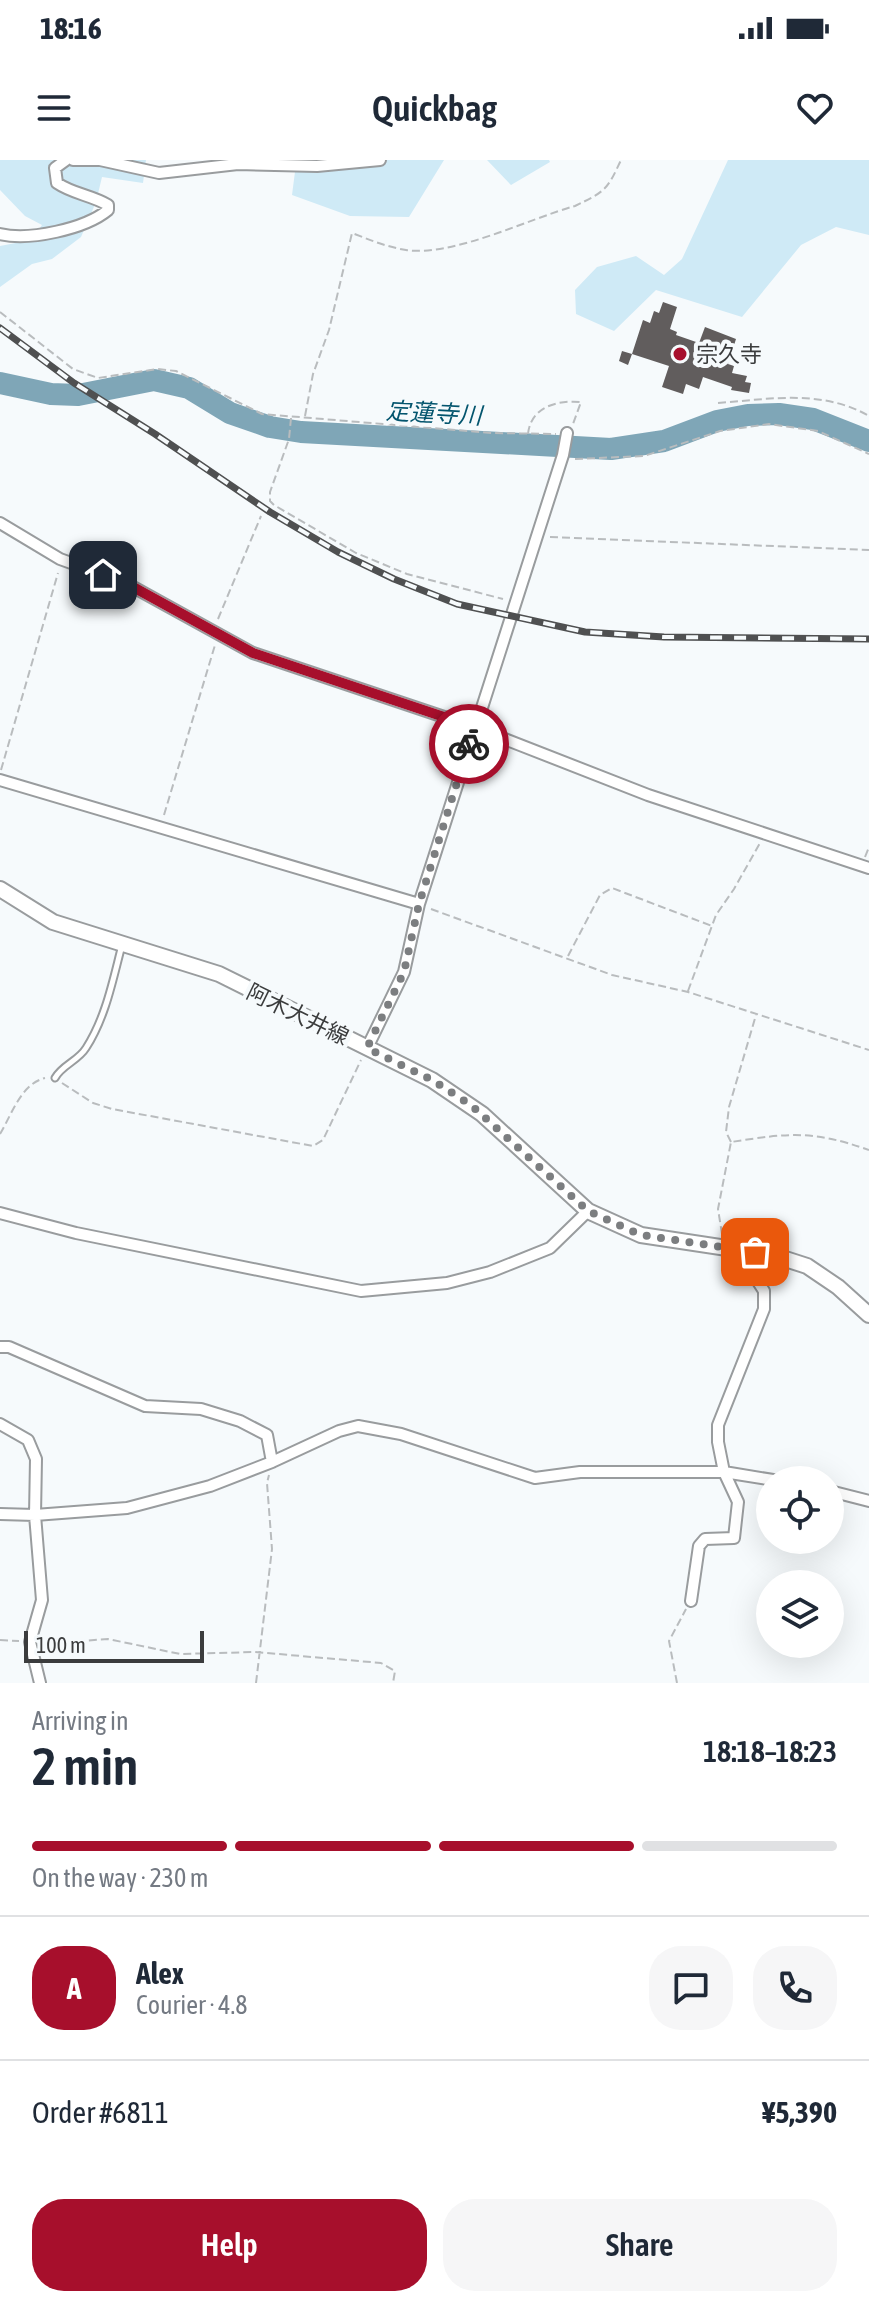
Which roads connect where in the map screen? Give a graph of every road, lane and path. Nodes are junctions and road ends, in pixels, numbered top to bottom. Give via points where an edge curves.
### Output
1 (66, 160) edge
2 (73, 160) edge
3 (380, 160) edge
4 (621, 160) edge
5 (0, 234) edge
6 (0, 312) edge
7 (718, 403) dead end
8 (869, 416) edge
9 (291, 417) junction
10 (305, 417) junction
11 (567, 433) junction
12 (528, 434) junction
13 (869, 454) edge
14 (562, 457) junction
15 (261, 516) dead end
16 (0, 523) edge
17 (537, 536) junction
18 (869, 550) edge
19 (62, 560) junction
20 (516, 602) junction
21 (216, 633) junction
22 (474, 727) junction
23 (0, 774) edge
24 (0, 780) edge
25 (161, 828) junction
26 (763, 834) junction
27 (869, 868) edge
28 (0, 889) edge
29 (419, 904) junction
30 (712, 926) junction
31 (122, 945) junction
32 (567, 957) junction
33 (688, 992) junction
34 (756, 1014) junction
35 (367, 1048) junction
36 (869, 1050) edge
37 (55, 1078) junction
38 (0, 1134) edge
39 (731, 1142) junction
40 (869, 1150) edge
41 (588, 1211) junction
42 (0, 1213) edge
43 (730, 1248) junction
44 (869, 1315) edge
45 (0, 1347) edge
46 (0, 1424) edge
47 (272, 1462) junction
48 (724, 1472) junction
49 (756, 1477) edge
50 (844, 1495) edge
51 (869, 1501) edge
52 (0, 1514) edge
53 (35, 1515) junction
54 (691, 1601) joint
55 (0, 1640) edge
56 (30, 1642) junction
57 (40, 1683) edge
58 (256, 1683) edge
59 (393, 1683) edge
60 (677, 1683) edge

1 - 5 street via 55,168 57,183 102,201 108,210 41,235
2 - 3 street via 100,160 159,173 238,164 317,166
4 - 10 path via 614,178 592,198 457,245 409,250 352,233
6 - 9 path via 87,376 176,371 262,414
7 - 8 path via 792,397 833,400
9 - 10 path
9 - 20 path via 289,439 270,492 274,505 356,553 407,574
10 - 12 path
11 - 12 path
11 - 12 path via 581,402 545,405
11 - 14 street
13 - 14 path via 818,431 769,424 720,431 644,456
14 - 17 street
15 - 21 path
16 - 19 street
17 - 18 path
17 - 20 street
19 - 21 street via 124,582
19 - 23 path
20 - 22 street
21 - 22 street via 253,653
21 - 25 path
22 - 26 street
22 - 29 street
24 - 25 street
25 - 29 street
26 - 27 street
26 - 30 path
28 - 31 main road, 阿木大井線 via 53,922
29 - 32 path
29 - 35 street via 404,972
30 - 32 path via 612,888 600,895
30 - 33 path
31 - 35 main road, 阿木大井線 via 219,974
31 - 37 lane via 90,1041
32 - 33 path via 612,975
33 - 34 path
34 - 36 path
34 - 39 path via 729,1107 726,1132
35 - 37 path via 323,1140 313,1146 112,1109
35 - 41 main road, 阿木大井線 via 471,1105
37 - 38 path via 30,1084
39 - 40 path via 803,1134
39 - 43 path via 718,1209
41 - 42 street via 550,1248 490,1272 447,1283 361,1291
41 - 43 main road, 阿木大井線 via 641,1235
43 - 44 main road, 阿木大井線 via 807,1266
43 - 48 street via 764,1291 764,1309 718,1425
45 - 47 street via 145,1406 201,1409 240,1421 267,1435
46 - 53 street via 28,1440 36,1459
47 - 48 street via 358,1426 401,1434 535,1478 580,1472
47 - 53 street via 210,1486 127,1508
47 - 58 path via 267,1483 272,1549
48 - 49 street
48 - 54 street via 738,1502 734,1538 705,1539 699,1546
50 - 51 street
52 - 53 street
53 - 56 street via 42,1600
54 - 60 path via 669,1641
55 - 56 path
56 - 57 street
56 - 59 path via 108,1639 180,1654 255,1652 381,1663 395,1671

